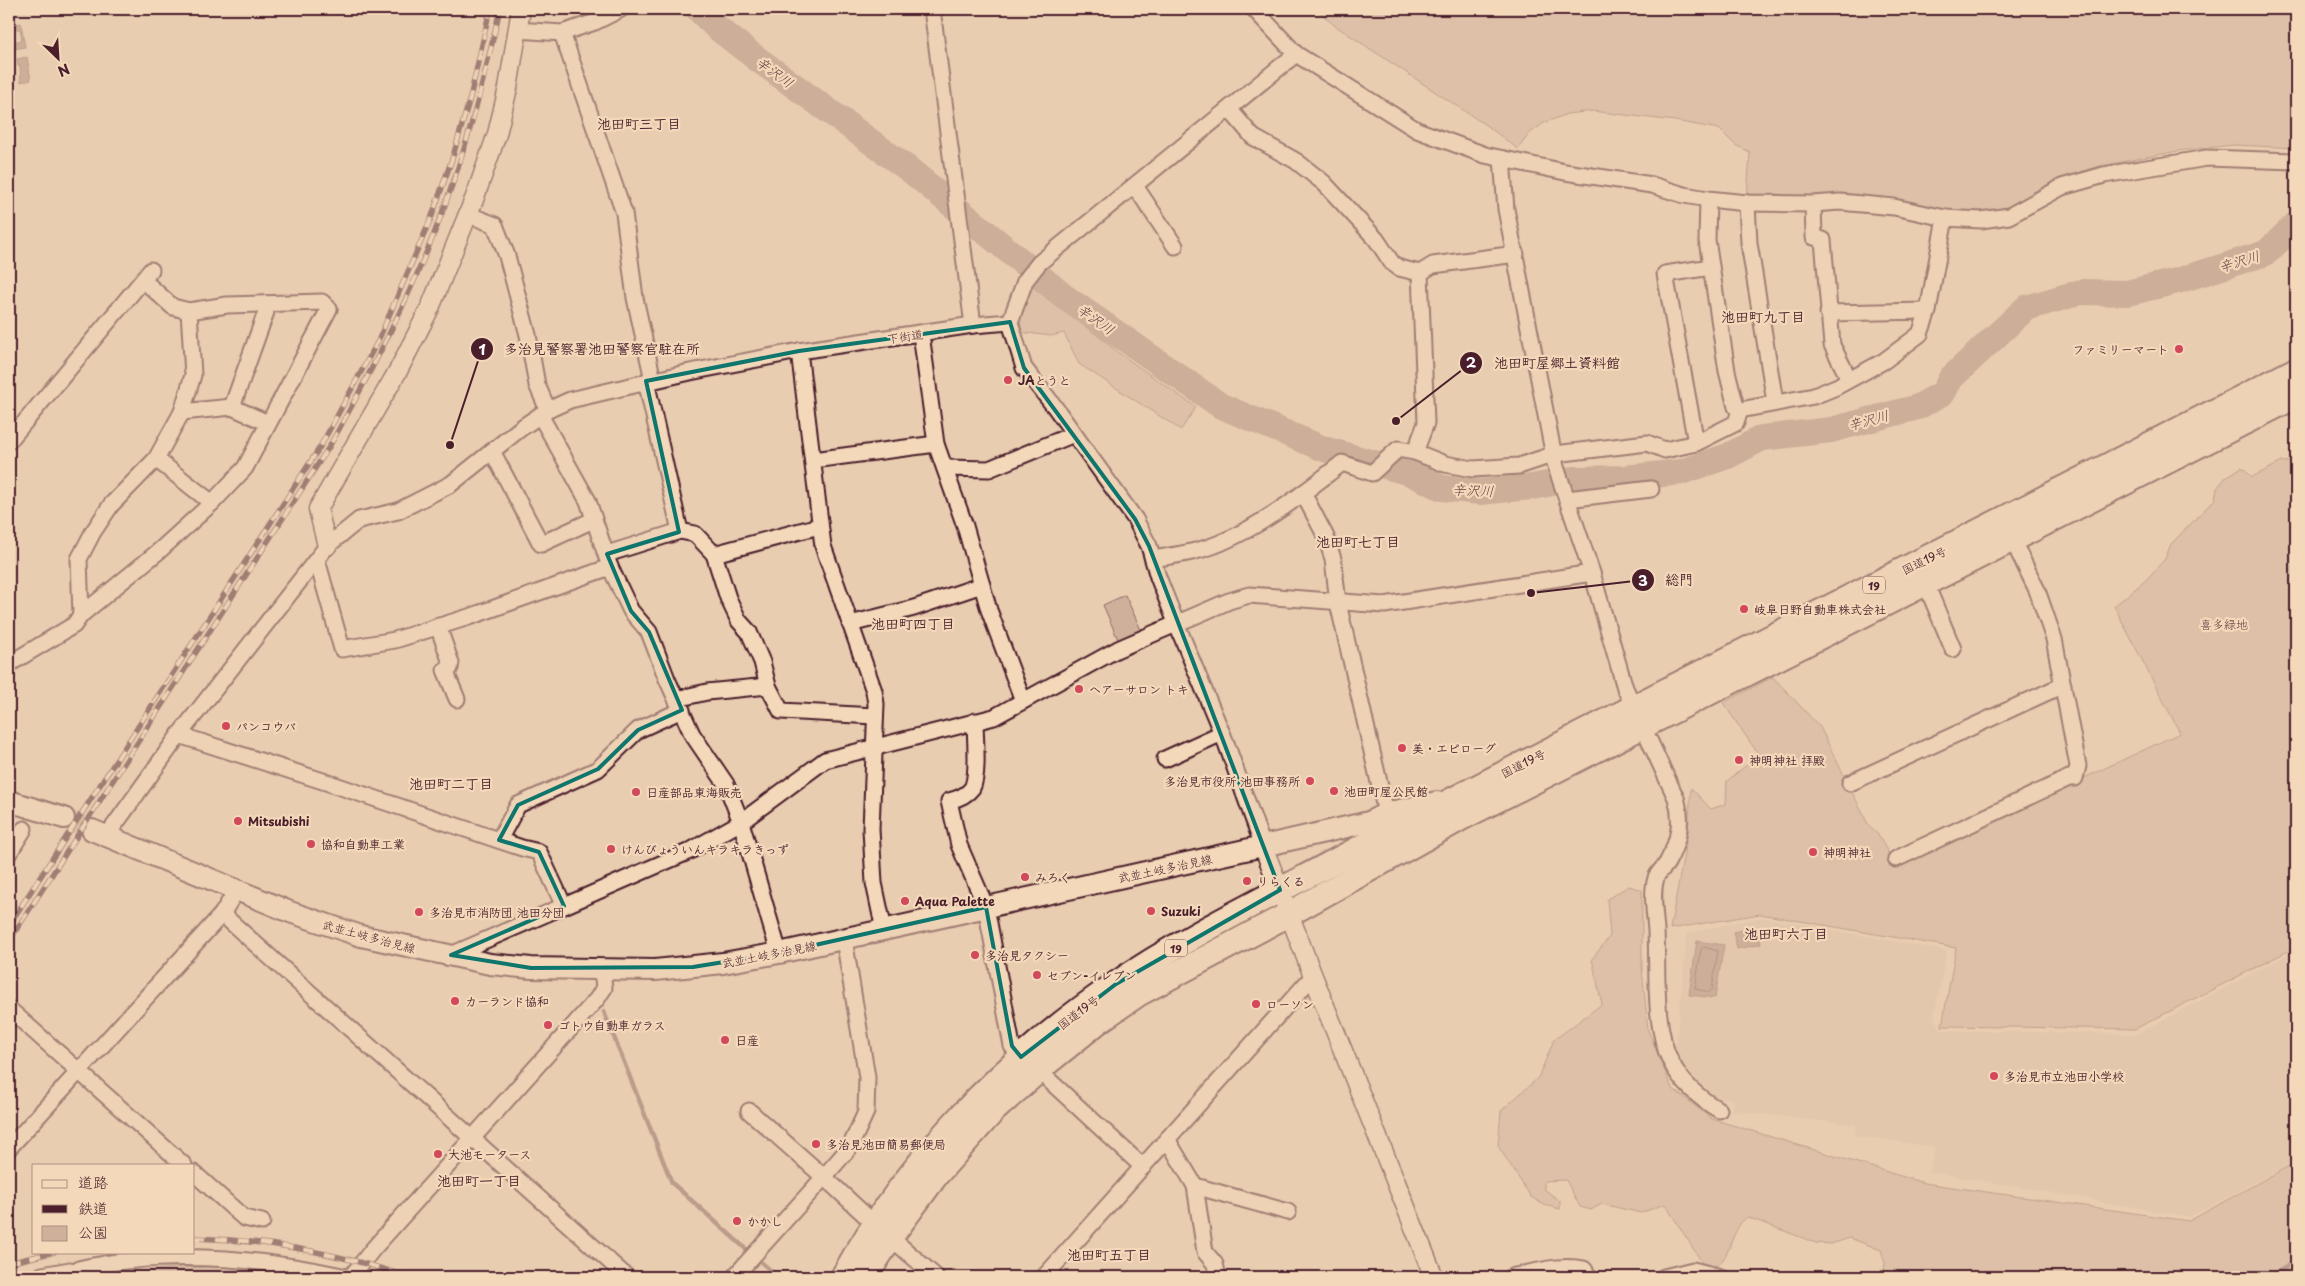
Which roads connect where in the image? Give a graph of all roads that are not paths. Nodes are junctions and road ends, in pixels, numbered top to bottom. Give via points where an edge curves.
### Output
1 (521, 9) edge
2 (621, 9) edge
3 (932, 9) edge
4 (1254, 9) edge
5 (517, 30) junction
6 (562, 33) junction
7 (1296, 54) junction
8 (1230, 110) junction
9 (1502, 159) junction
10 (2296, 161) edge
11 (1135, 186) junction
12 (1708, 199) junction
13 (1747, 203) junction
14 (1814, 204) junction
15 (467, 214) junction
16 (1945, 218) junction
17 (1175, 246) dead end
18 (1516, 254) junction
19 (1711, 267) junction
20 (1420, 274) junction
21 (265, 304) junction
22 (189, 310) junction
23 (1928, 310) junction
24 (1828, 313) junction
25 (1010, 322) junction
26 (973, 325) junction
27 (921, 334) junction
28 (799, 352) junction
29 (2296, 370) edge
30 (1849, 379) junction
31 (650, 380) junction
32 (2296, 396) edge
33 (1775, 402) junction
34 (232, 407) junction
35 (1740, 410) junction
36 (182, 412) junction
37 (544, 412) junction
38 (268, 423) junction
39 (1074, 434) junction
40 (9, 441) edge
41 (1696, 443) junction
42 (936, 444) junction
43 (492, 451) junction
44 (1415, 452) junction
45 (156, 459) junction
46 (813, 460) junction
47 (1556, 460) junction
48 (945, 468) junction
49 (1651, 489) dead end
50 (1304, 493) junction
51 (1567, 497) junction
52 (212, 503) junction
53 (593, 520) junction
54 (819, 526) junction
55 (680, 531) junction
56 (2012, 539) junction
57 (322, 553) junction
58 (714, 554) junction
59 (608, 560) junction
60 (1153, 560) junction
61 (1592, 573) junction
62 (1926, 584) junction
63 (982, 585) junction
64 (1338, 603) junction
65 (81, 615) junction
66 (850, 624) junction
67 (1176, 625) junction
68 (438, 626) junction
69 (1953, 649) dead end
70 (9, 664) edge
71 (2063, 685) junction
72 (768, 686) junction
73 (457, 698) dead end
74 (1023, 701) junction
75 (679, 705) junction
76 (875, 716) junction
77 (1638, 718) junction
78 (975, 721) junction
79 (1222, 732) junction
80 (179, 735) junction
81 (874, 748) junction
82 (1165, 759) dead end
83 (1850, 783) dead end
84 (1452, 799) junction
85 (9, 801) edge
86 (1386, 813) junction
87 (64, 818) tunnel mouth
88 (741, 822) junction
89 (24, 829) dead end
90 (99, 833) joint
91 (499, 840) junction
92 (1264, 846) junction
93 (9, 853) edge
94 (1896, 859) dead end
95 (1280, 890) junction
96 (236, 891) junction
97 (564, 906) junction
98 (986, 907) junction
99 (222, 914) junction
100 (1289, 914) junction
101 (884, 930) junction
102 (844, 939) junction
103 (779, 953) junction
104 (451, 956) junction
105 (602, 970) junction
106 (1313, 976) junction
107 (9, 1009) edge
108 (1030, 1064) junction
109 (78, 1071) junction
110 (1719, 1110) dead end
111 (749, 1111) dead end
112 (472, 1138) junction
113 (1167, 1139) junction
114 (9, 1148) edge
115 (183, 1164) edge
116 (1143, 1167) junction
117 (195, 1174) edge
118 (824, 1177) junction
119 (1195, 1186) junction
120 (1288, 1212) dead end
121 (866, 1216) dead end
122 (262, 1222) dead end
123 (898, 1244) dead end
124 (68, 1273) edge
125 (1685, 1274) edge
126 (40, 1277) edge
127 (346, 1277) edge
128 (350, 1277) edge
129 (627, 1277) edge
130 (734, 1277) edge
131 (843, 1277) edge
132 (865, 1277) edge
133 (936, 1277) edge
134 (1044, 1277) edge
135 (1218, 1277) edge
136 (1434, 1277) edge
137 (1511, 1277) edge
138 (1589, 1277) edge
139 (1664, 1277) edge
140 (1721, 1277) edge

1 - 5 street
2 - 6 street
3 - 26 street
4 - 7 street
5 - 6 street
5 - 15 street via 497,134
6 - 31 street via 624,213
7 - 8 street
7 - 9 street via 1417,130
8 - 11 street
8 - 20 street via 1253,136 1296,161 1324,184 1376,239 1392,263
9 - 12 street via 1652,185
9 - 18 street via 1506,208
10 - 16 street via 2207,158 2104,175 2062,187 2009,216 1981,220
11 - 17 street
11 - 25 street via 1039,263 1025,281
12 - 13 street
12 - 19 street via 1707,240
13 - 14 street
13 - 33 street via 1749,243
14 - 16 street via 1840,202 1894,207
14 - 24 street via 1814,236 1823,240
15 - 37 street via 495,225 507,256 528,335
15 - 57 street via 430,308 400,369 318,509
16 - 23 street
18 - 20 street via 1432,266
18 - 47 street
19 - 35 street via 1727,371 1736,407
19 - 41 street via 1665,274
20 - 44 street via 1426,424
21 - 22 street
21 - 34 street via 266,312
21 - 38 street via 322,302 330,309
22 - 36 street via 193,375
22 - 40 street via 174,307 147,275
23 - 24 street
23 - 30 street via 1920,334 1884,361
24 - 30 street via 1832,345
25 - 26 street, 下街道
25 - 39 street via 1024,368
26 - 27 street, 下街道
27 - 28 street, 下街道
27 - 42 street
28 - 31 street, 下街道
28 - 46 street
29 - 77 highway, 国道19号 / 19
30 - 33 street via 1814,396
31 - 37 street, 下街道 via 570,400
31 - 55 street
32 - 56 highway, 国道19号 / 19
33 - 35 street
34 - 36 street
34 - 38 street
35 - 41 street via 1736,423
36 - 45 street
37 - 43 street, 下街道
37 - 53 street via 588,501
38 - 52 street via 245,468
39 - 48 street via 989,469
39 - 60 street via 1135,519
41 - 47 street via 1665,450 1647,443
42 - 46 street
42 - 48 street
43 - 53 street via 540,544
43 - 57 street, 下街道 via 451,484 398,511 359,520
44 - 47 street via 1445,464 1473,469
44 - 50 street via 1398,449 1372,473 1342,463
45 - 52 street
45 - 65 street via 111,505 79,559
46 - 54 street
47 - 51 street
48 - 63 street
49 - 51 street
50 - 60 street via 1262,521 1220,543 1195,552
50 - 64 street via 1333,559
51 - 61 street
52 - 65 street
53 - 59 street
54 - 58 street
54 - 66 street via 828,564
55 - 58 street via 695,534
55 - 59 street
56 - 62 highway, 国道19号 / 19
56 - 71 street via 2054,639
57 - 68 street via 342,649 395,640
57 - 80 street, 下街道
58 - 72 street via 728,598 739,621 750,632
59 - 68 street
59 - 75 street via 631,611 649,632
60 - 67 street
61 - 64 street via 1384,605
61 - 77 street via 1625,688
62 - 69 street
62 - 77 highway, 国道19号 / 19
63 - 66 street via 914,608
63 - 74 street
64 - 67 street via 1249,595 1229,600
64 - 86 street
65 - 70 street via 74,625
66 - 76 street via 874,691
67 - 74 street via 1118,649
67 - 79 street
68 - 73 street via 451,663 445,670
71 - 83 street
71 - 94 street via 2078,766 2075,778
72 - 75 street via 706,692
72 - 76 street via 781,711
74 - 78 street via 994,716
75 - 88 street via 700,748 726,784
75 - 91 street via 638,730 598,769 518,805
76 - 81 street
77 - 84 highway, 国道19号 / 19
77 - 100 highway, 国道19号 / 19
77 - 110 street via 1680,813 1680,829 1673,852 1656,877 1654,897 1660,1020 1671,1062 1694,1092
78 - 81 street
78 - 98 street via 973,787 948,801 959,845
79 - 82 street
79 - 92 street
80 - 90 street, 下街道
80 - 91 street
81 - 88 street via 825,760
81 - 101 street via 871,829 874,883
84 - 86 main road, 武並土岐多治見線
84 - 95 highway, 国道19号 / 19
85 - 87 main road
86 - 92 main road, 武並土岐多治見線 via 1369,822
88 - 97 street via 690,850
88 - 103 street
89 - 93 street
90 - 96 main road, 武並土岐多治見線
91 - 97 street via 539,852
92 - 95 street
92 - 98 main road, 武並土岐多治見線
95 - 100 street
95 - 108 highway, 国道19号 / 19 via 1116,984 1076,1012
96 - 99 street
96 - 104 main road, 武並土岐多治見線 via 361,936
97 - 104 street
98 - 101 main road, 武並土岐多治見線
98 - 108 street via 1012,1046
99 - 109 street
99 - 112 street
100 - 106 street
100 - 108 highway, 国道19号 / 19 via 1138,994
101 - 102 main road, 武並土岐多治見線
102 - 103 main road, 武並土岐多治見線
102 - 118 street via 867,1077 866,1112 850,1146
103 - 105 main road, 武並土岐多治見線 via 693,967
104 - 105 main road, 武並土岐多治見線 via 531,968
105 - 112 street via 604,988 597,999
106 - 113 street
106 - 136 street
107 - 109 street
108 - 116 street
108 - 131 highway, 国道19号 / 19 via 961,1116 912,1175
108 - 132 highway, 国道19号 / 19 via 937,1174
109 - 114 street
109 - 115 street
111 - 118 street
112 - 128 street
112 - 129 street
113 - 116 street
113 - 119 street
116 - 134 street
117 - 122 street via 244,1218
118 - 121 street
118 - 130 street
119 - 120 street
119 - 135 street via 1205,1252 1215,1264
123 - 133 street
124 - 126 street
124 - 127 street via 120,1261 172,1256 249,1260 298,1266
125 - 139 street
125 - 140 street via 1693,1270
137 - 138 street via 1572,1266 1584,1269

